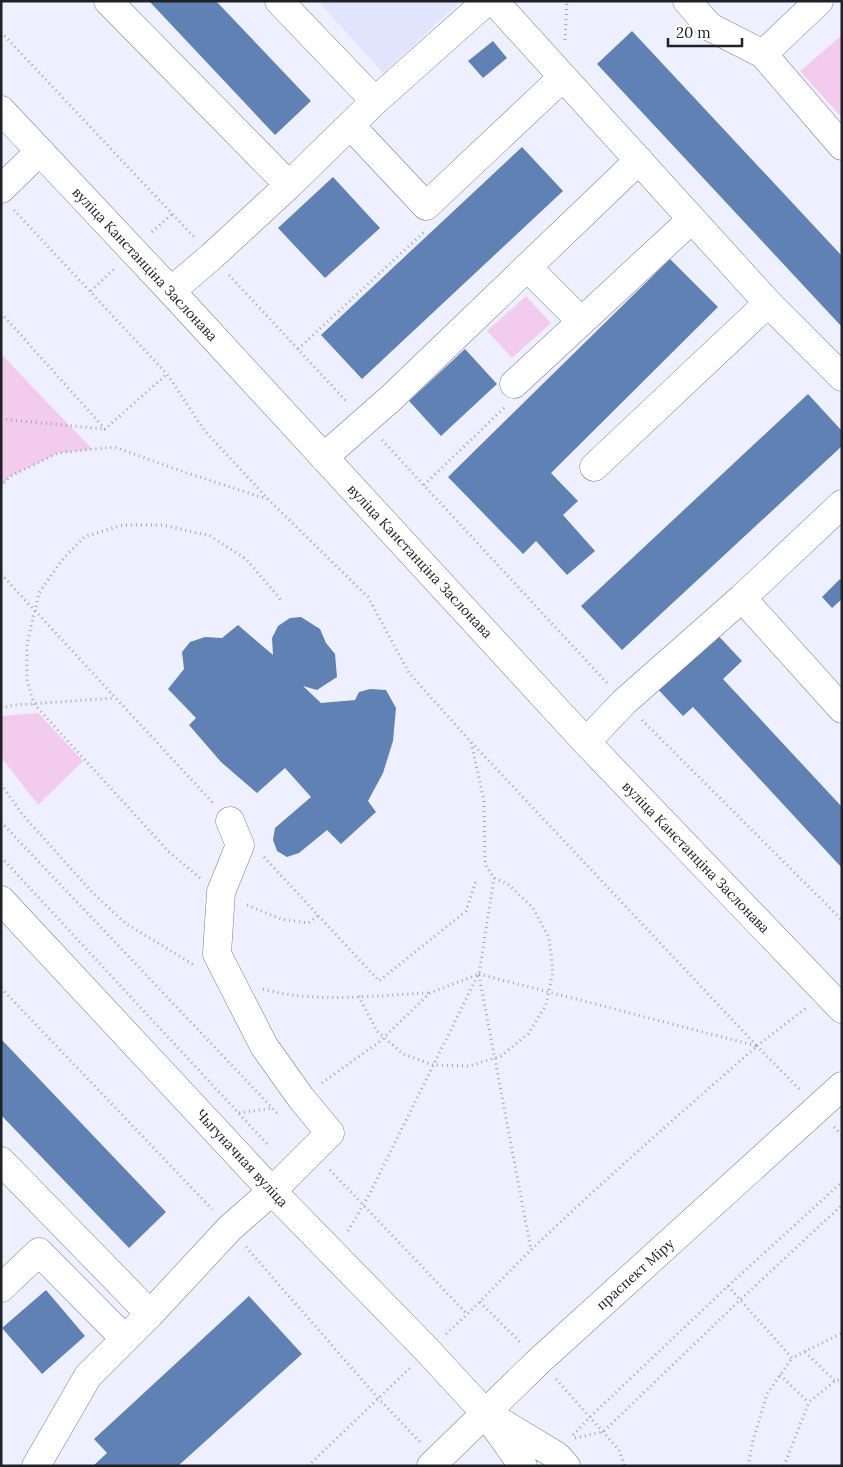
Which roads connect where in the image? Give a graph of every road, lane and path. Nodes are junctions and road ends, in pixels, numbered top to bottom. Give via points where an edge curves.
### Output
1 (108, 1) edge
2 (279, 1) edge
3 (487, 1) edge
4 (494, 1) edge
5 (687, 1) edge
6 (819, 1) edge
7 (1, 32) edge
8 (763, 54) junction
9 (563, 77) junction
10 (376, 102) junction
11 (1, 110) edge
12 (351, 126) junction
13 (842, 146) edge
14 (40, 151) junction
15 (638, 160) junction
16 (290, 185) junction
17 (8, 199) edge
18 (692, 219) junction
19 (212, 256) junction
20 (527, 267) junction
21 (171, 291) junction
22 (768, 303) junction
23 (1, 313) edge
24 (581, 322) junction
25 (167, 374) junction
26 (842, 377) edge
27 (514, 384) dead end
28 (1, 419) edge
29 (365, 421) junction
30 (105, 429) junction
31 (324, 457) junction
32 (594, 468) dead end
33 (1, 486) edge
34 (268, 499) junction
35 (842, 504) edge
36 (742, 598) junction
37 (282, 602) dead end
38 (115, 698) dead end
39 (624, 702) junction
40 (34, 704) junction
41 (1, 708) edge
42 (842, 709) edge
43 (471, 742) junction
44 (586, 742) junction
45 (1, 784) edge
46 (230, 821) dead end
47 (1, 822) edge
48 (1, 857) edge
49 (494, 878) junction
50 (221, 892) junction
51 (1, 900) edge
52 (318, 916) dead end
53 (842, 920) edge
54 (479, 974) junction
55 (230, 980) junction
56 (1, 988) edge
57 (549, 992) junction
58 (430, 993) junction
59 (359, 996) junction
60 (834, 1001) edge
61 (384, 1037) junction
62 (379, 1042) dead end
63 (757, 1046) junction
64 (494, 1058) junction
65 (433, 1065) junction
66 (842, 1086) edge
67 (817, 1109) junction
68 (279, 1115) dead end
69 (842, 1135) edge
70 (312, 1150) junction
71 (1, 1161) edge
72 (292, 1170) junction
73 (842, 1182) edge
74 (272, 1190) junction
75 (363, 1205) junction
76 (842, 1205) edge
77 (342, 1224) dead end
78 (230, 1228) junction
79 (531, 1250) junction
80 (728, 1286) junction
81 (1, 1288) edge
82 (740, 1300) junction
83 (480, 1302) dead end
84 (150, 1314) junction
85 (468, 1314) dead end
86 (842, 1333) edge
87 (125, 1339) junction
88 (805, 1352) junction
89 (792, 1358) junction
90 (780, 1375) junction
91 (842, 1379) edge
92 (835, 1381) junction
93 (378, 1398) junction
94 (809, 1402) junction
95 (486, 1414) junction
96 (602, 1432) junction
97 (569, 1439) dead end
98 (434, 1463) edge
99 (36, 1466) edge
100 (308, 1466) edge
101 (523, 1466) edge
102 (566, 1466) edge
103 (624, 1466) edge
104 (748, 1466) edge
105 (784, 1466) edge

1 - 16 main road
2 - 10 main road
3 - 10 main road
4 - 9 main road
5 - 8 main road via 710,28
6 - 8 main road
7 - 19 path
8 - 13 main road
9 - 12 main road via 426,206
9 - 15 main road
10 - 12 main road
11 - 14 main road, вуліца Канстанціна Заслонава
12 - 16 main road
14 - 17 main road
14 - 21 main road, вуліца Канстанціна Заслонава
15 - 18 main road
15 - 20 main road
16 - 19 main road
17 - 25 path
18 - 22 main road
18 - 24 main road
19 - 21 main road
19 - 29 path
20 - 24 main road
20 - 29 main road
21 - 31 main road, вуліца Канстанціна Заслонава
22 - 26 main road
22 - 32 main road
23 - 30 path
24 - 27 main road
25 - 30 path
25 - 34 path via 204,430
28 - 30 path
29 - 31 main road
29 - 39 path
31 - 44 main road, вуліца Канстанціна Заслонава
33 - 34 path via 9,477 58,453 114,446
34 - 43 path via 368,597 409,673
35 - 36 main road
36 - 39 main road
36 - 42 main road
37 - 40 path via 246,559 210,536 162,525 123,525 84,537 62,560 39,594 34,610 27,644 27,681
38 - 40 path
39 - 44 main road
39 - 53 path
40 - 41 path
40 - 50 path via 169,852
43 - 49 path via 484,800 485,864
43 - 63 path
44 - 60 main road, вуліца Канстанціна Заслонава
45 - 55 path via 22,814 92,892 125,923 200,968
46 - 50 main road via 240,845
47 - 68 path
48 - 72 path
49 - 54 path
49 - 57 path via 508,884 533,908 549,938 553,972
50 - 52 path via 280,919 308,923
50 - 55 main road via 217,954
51 - 74 main road, Чыгуначная вуліца
54 - 57 path
54 - 58 path
54 - 64 path
54 - 65 path
55 - 59 path via 304,996
55 - 70 main road via 264,1046 330,1133
56 - 78 path
57 - 63 path
57 - 64 path via 546,1006 528,1034
58 - 59 path
58 - 61 path
59 - 61 path via 377,1031
60 - 63 path
61 - 62 path
61 - 65 path via 403,1054
63 - 67 path
63 - 79 path
64 - 65 path via 469,1066
64 - 79 path
65 - 75 path
66 - 67 main road, праспект Міру
67 - 69 path
67 - 95 main road, праспект Міру via 539,1361
70 - 72 main road
70 - 75 path
71 - 84 main road
72 - 74 main road
73 - 80 path
74 - 78 main road
74 - 95 main road, Чыгуначная вуліца
75 - 77 path via 348,1231
75 - 85 path
76 - 82 path
78 - 84 main road
78 - 93 path
79 - 83 path
80 - 82 path
80 - 96 path via 590,1417
81 - 87 main road via 39,1252
82 - 89 path
82 - 96 path
84 - 87 main road
86 - 88 path
87 - 99 main road via 88,1376
88 - 89 path
88 - 92 path
89 - 90 path
90 - 94 path
90 - 104 path via 767,1394
91 - 92 path
92 - 94 path
93 - 98 path
93 - 100 path
94 - 105 path
95 - 98 main road, праспект Міру
95 - 101 main road
95 - 102 main road via 557,1456
96 - 97 path
96 - 103 path via 618,1450

